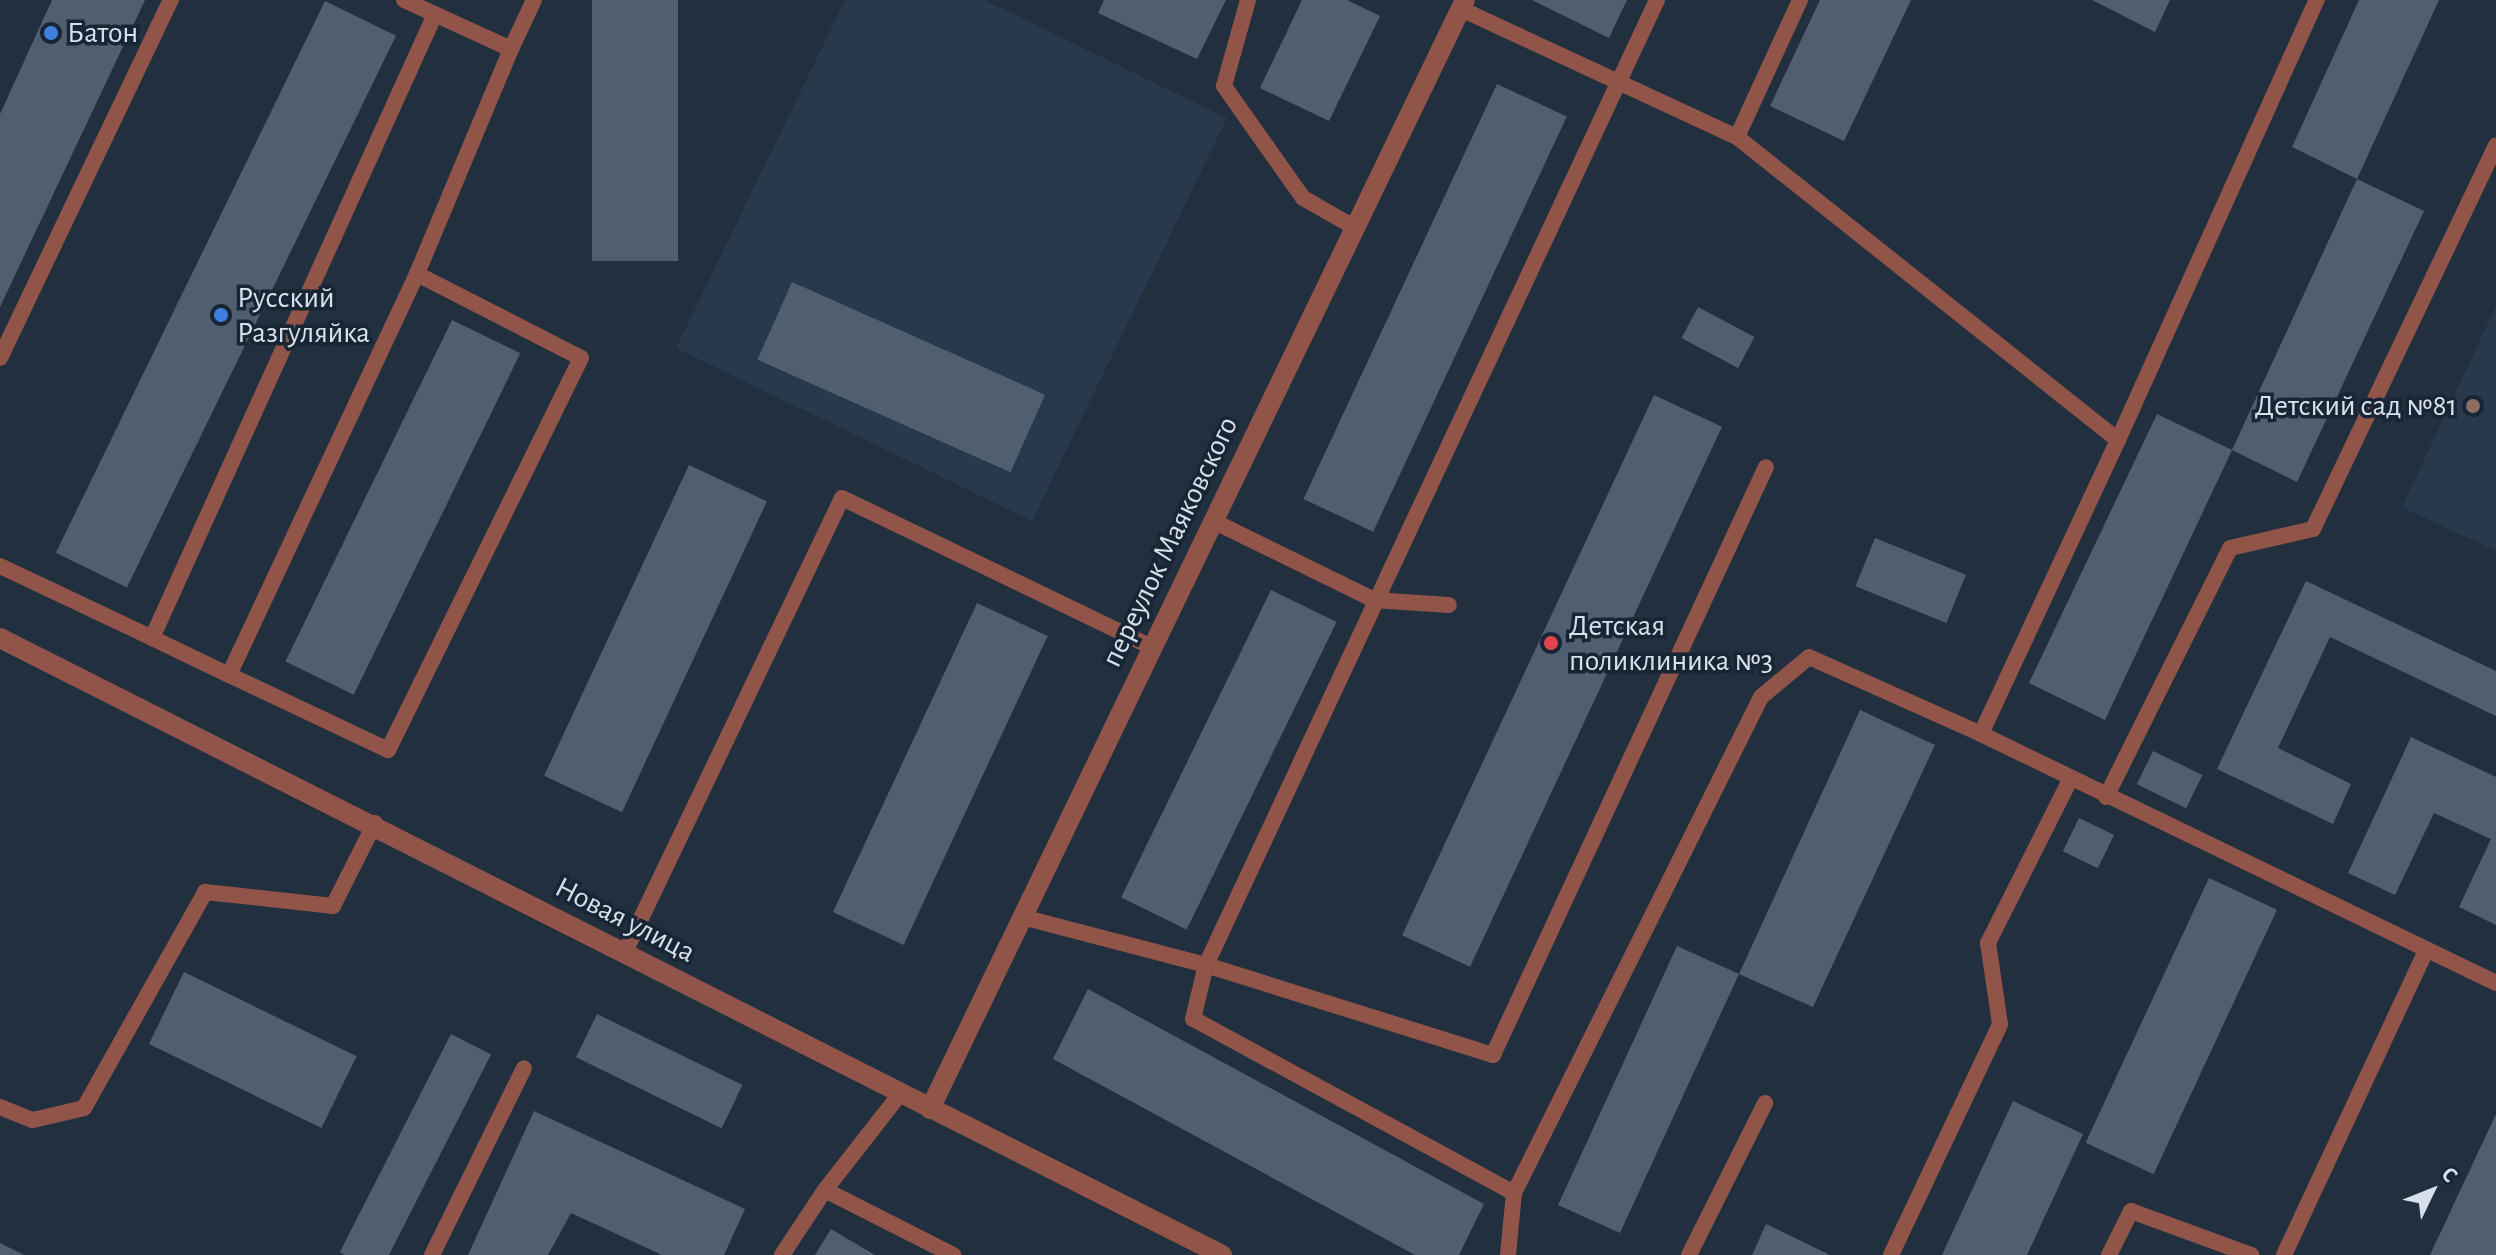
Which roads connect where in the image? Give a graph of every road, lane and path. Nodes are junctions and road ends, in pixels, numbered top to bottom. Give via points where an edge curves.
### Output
1 (171, 0) edge
2 (404, 0) edge
3 (534, 0) edge
4 (1248, 0) edge
5 (1657, 0) edge
6 (1800, 0) edge
7 (2317, 0) edge
8 (1463, 4) edge
9 (435, 14) junction
10 (511, 49) junction
11 (1619, 82) junction
12 (1737, 137) junction
13 (2496, 145) edge
14 (1354, 227) junction
15 (417, 274) junction
16 (0, 358) edge
17 (2118, 440) junction
18 (1766, 467) dead end
19 (1213, 521) junction
20 (0, 566) edge
21 (1374, 600) junction
22 (1449, 605) dead end
23 (0, 638) edge
24 (152, 638) junction
25 (1153, 648) junction
26 (229, 675) junction
27 (1981, 734) junction
28 (2070, 780) junction
29 (2106, 797) junction
30 (375, 823) junction
31 (1026, 918) junction
32 (2425, 952) junction
33 (624, 954) junction
34 (1206, 965) junction
35 (2496, 983) edge
36 (524, 1068) dead end
37 (900, 1094) junction
38 (1765, 1103) dead end
39 (0, 1107) edge
40 (930, 1109) junction
41 (825, 1190) junction
42 (1514, 1193) junction
43 (432, 1255) edge
44 (782, 1255) edge
45 (953, 1255) edge
46 (1222, 1255) edge
47 (1508, 1255) edge
48 (1689, 1255) edge
49 (1891, 1255) edge
50 (2109, 1255) edge
51 (2251, 1255) edge
52 (2284, 1255) edge

1 - 16 lane
2 - 9 lane
3 - 10 lane
4 - 14 lane via 1224,86 1303,198
5 - 11 lane
6 - 12 lane
7 - 17 lane
8 - 11 lane
8 - 14 street, переулок Маяковского
9 - 10 lane
9 - 24 lane
10 - 15 lane
11 - 12 lane
11 - 21 lane
12 - 17 lane
13 - 29 lane via 2313,529 2230,548
14 - 19 street, переулок Маяковского
15 - 26 lane
15 - 26 lane via 581,358 388,750
17 - 27 lane
18 - 34 lane via 1493,1055
19 - 21 lane
19 - 25 street, переулок Маяковского
20 - 24 lane
21 - 22 lane
21 - 34 lane
23 - 30 street, Новая улица
24 - 26 lane
25 - 31 street, переулок Маяковского
25 - 33 lane via 842,498
27 - 28 lane
27 - 42 lane via 1809,657 1761,697
28 - 29 lane
28 - 49 lane via 1988,943 2000,1024
29 - 32 lane
30 - 33 street, Новая улица
30 - 39 lane via 333,906 205,892 84,1108 33,1120
31 - 34 lane
31 - 40 street, переулок Маяковского
32 - 35 lane
32 - 52 lane
33 - 37 street, Новая улица
34 - 42 lane via 1193,1019
36 - 43 lane
37 - 40 street, Новая улица
37 - 41 lane via 887,1118
38 - 48 lane
40 - 46 street, Новая улица
41 - 44 lane
41 - 45 lane
42 - 47 lane
50 - 51 lane via 2131,1211

